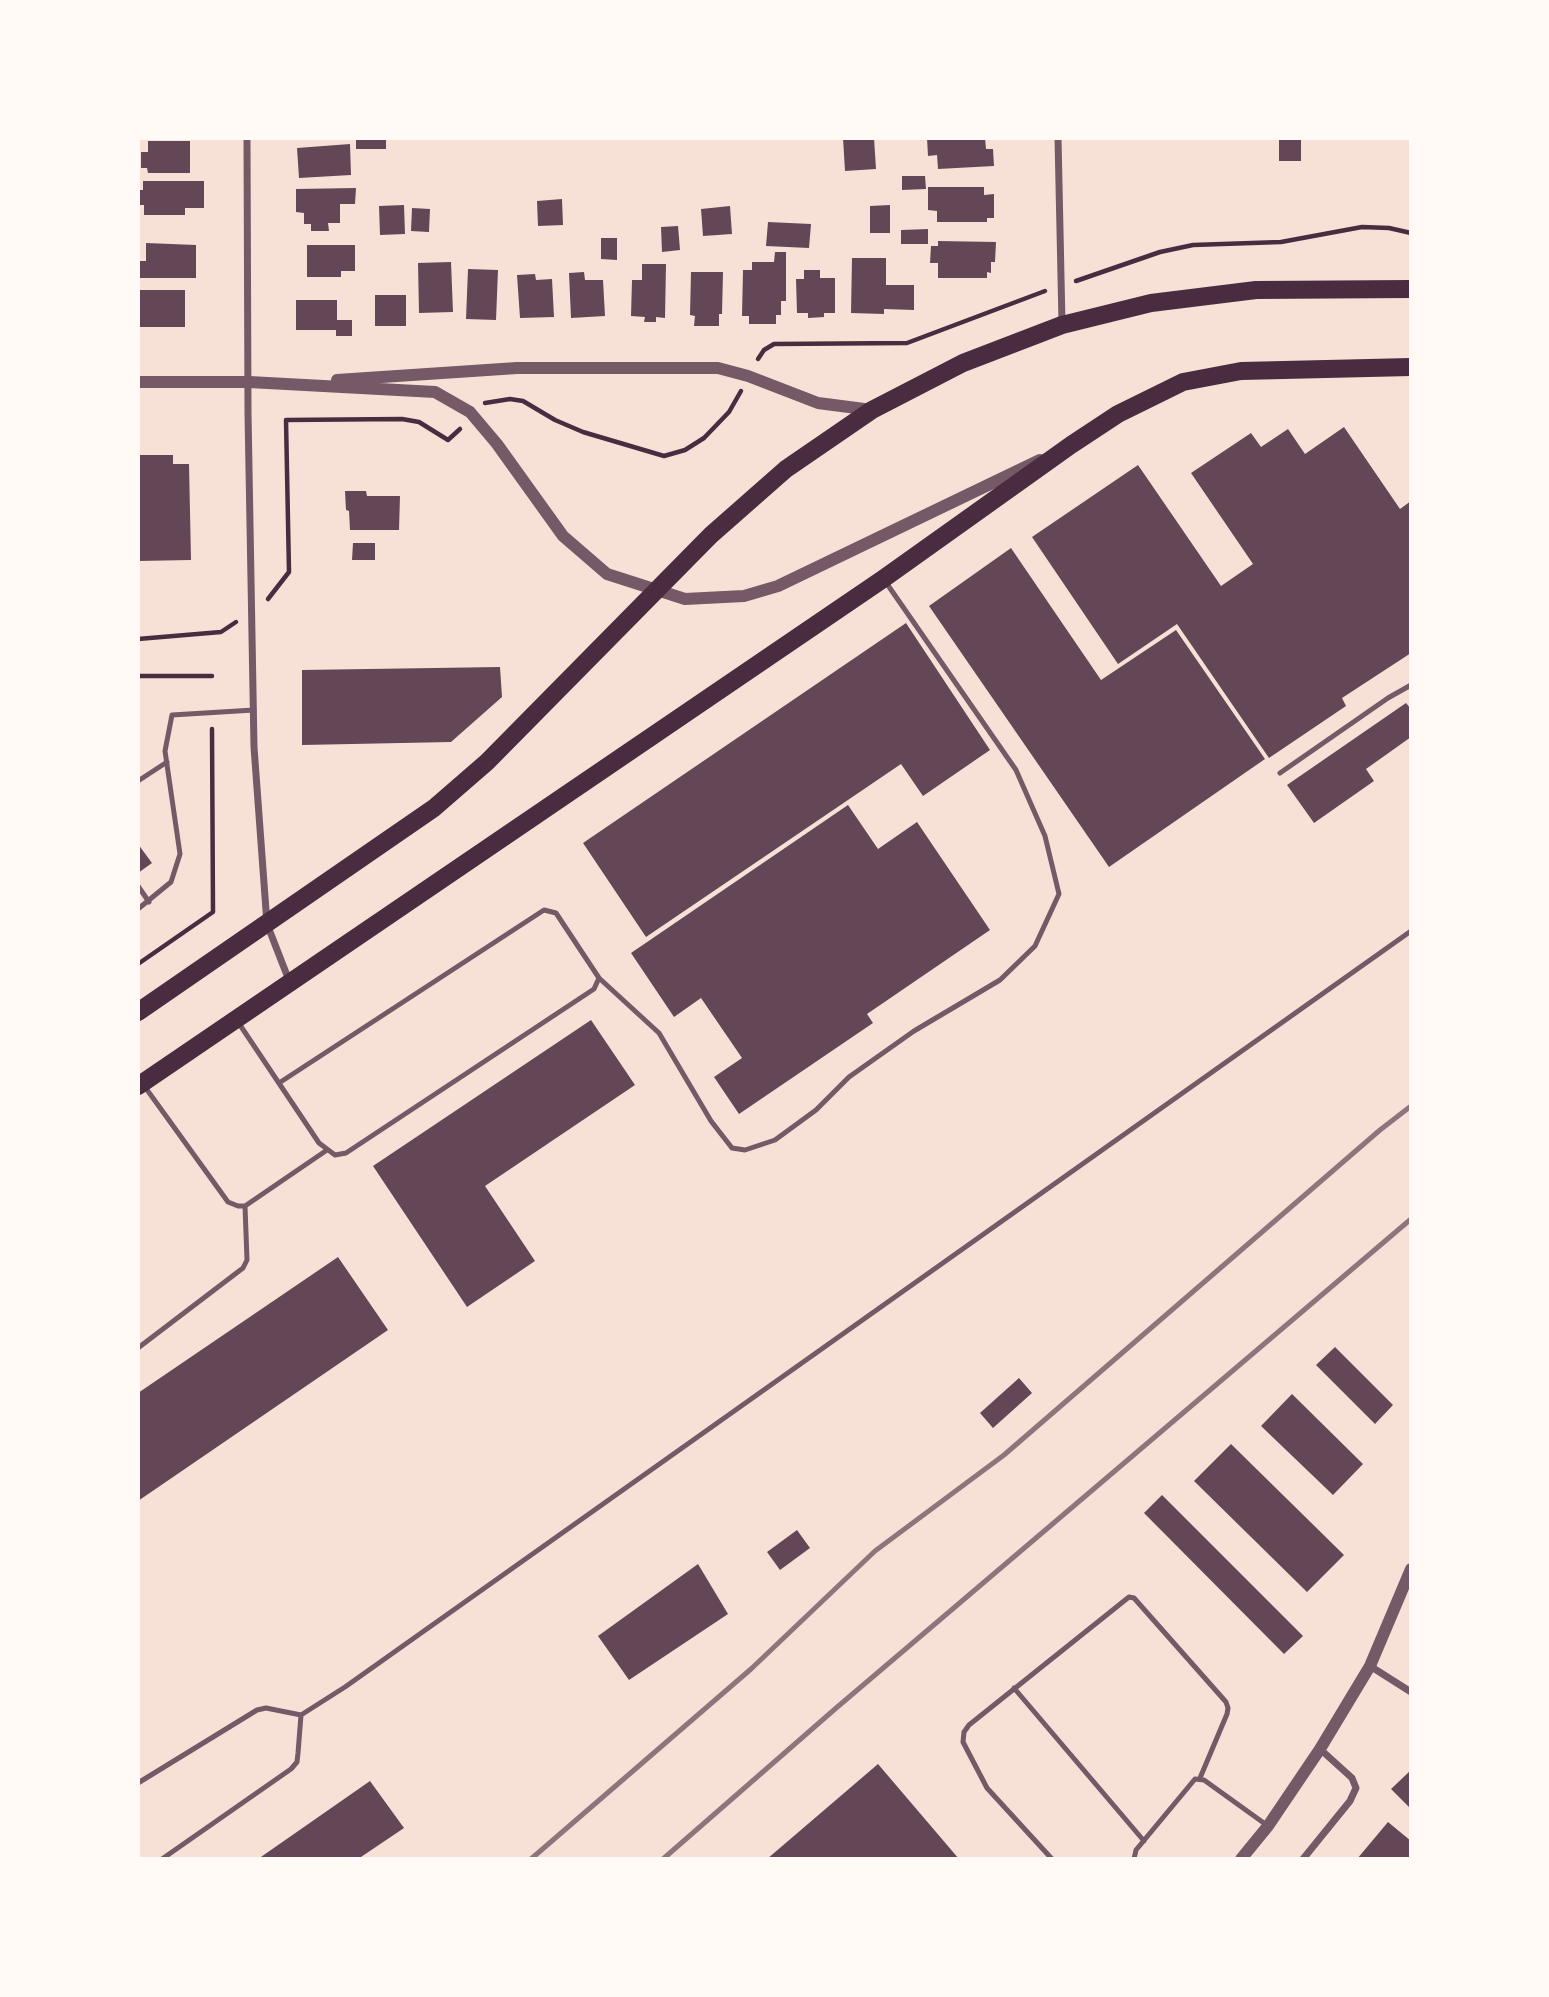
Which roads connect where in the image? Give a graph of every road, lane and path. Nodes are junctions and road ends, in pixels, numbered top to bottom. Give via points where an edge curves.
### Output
1 (247, 138) edge
2 (1058, 138) edge
3 (1411, 233) edge
4 (1062, 286) junction
5 (1411, 289) edge
6 (1062, 325) junction
7 (759, 358) dead end
8 (1411, 368) edge
9 (138, 382) edge
10 (249, 382) junction
11 (284, 383) junction
12 (739, 395) dead end
13 (487, 402) dead end
14 (872, 410) junction
15 (458, 431) dead end
16 (1071, 445) junction
17 (289, 572) dead end
18 (883, 579) junction
19 (656, 591) junction
20 (221, 632) dead end
21 (138, 639) edge
22 (138, 676) edge
23 (212, 676) dead end
24 (1411, 685) edge
25 (254, 710) junction
26 (212, 714) junction
27 (167, 762) junction
28 (1280, 773) dead end
29 (138, 781) edge
30 (138, 886) edge
31 (149, 902) junction
32 (138, 909) edge
33 (267, 924) junction
34 (1411, 931) edge
35 (138, 964) edge
36 (599, 978) junction
37 (290, 983) junction
38 (138, 1012) edge
39 (236, 1019) junction
40 (279, 1083) junction
41 (140, 1085) edge
42 (327, 1150) junction
43 (245, 1206) junction
44 (138, 1348) edge
45 (1411, 1569) edge
46 (1370, 1666) junction
47 (1014, 1688) junction
48 (1411, 1692) edge
49 (301, 1715) junction
50 (1320, 1749) junction
51 (1200, 1778) junction
52 (138, 1783) edge
53 (1268, 1826) junction
54 (1144, 1840) junction
55 (162, 1859) edge
56 (1052, 1859) edge
57 (1134, 1859) edge
58 (1241, 1859) edge
59 (1303, 1859) edge

1 - 10 street
2 - 4 street
3 - 4 path via 1362,227 1281,242 1193,245
4 - 6 street
4 - 7 path via 907,343 774,344
5 - 6 main road via 1256,290 1151,303
6 - 14 main road via 963,363
8 - 16 main road via 1241,371 1182,382 1118,414
9 - 10 street
10 - 11 street
10 - 25 street
11 - 14 street via 517,368 718,369 818,402
11 - 19 street via 435,392 470,412 563,536 607,574
12 - 13 path via 704,438 664,456 583,432 523,401
14 - 19 main road via 786,469
15 - 17 path via 448,440 419,422 402,419 286,420
16 - 18 main road
16 - 19 street via 778,586 744,596 703,600
18 - 36 lane via 1016,770 1045,836 1059,894 1035,946 1000,980 914,1031 849,1077 816,1110 775,1140 745,1150 732,1148 711,1121 659,1033
18 - 37 main road
19 - 33 main road via 487,762 434,808
20 - 21 path
22 - 23 path
24 - 28 lane
25 - 26 lane
25 - 33 street
26 - 27 lane via 172,715
26 - 35 path via 213,912
27 - 29 lane
27 - 31 lane via 180,854 171,882
30 - 31 lane
31 - 32 lane
33 - 37 street
33 - 38 main road
34 - 49 lane
36 - 40 lane via 556,913 544,910
36 - 42 lane via 594,989 346,1153 335,1155
37 - 39 main road
39 - 40 lane
39 - 41 main road
40 - 42 lane
41 - 43 lane via 228,1202
42 - 43 lane
43 - 44 lane via 247,1260 243,1268
45 - 46 street
46 - 48 street
46 - 50 street
47 - 51 lane via 1129,1597 1134,1598 1226,1702 1227,1714
47 - 54 lane
47 - 56 lane via 969,1724 963,1742 987,1788
49 - 52 lane via 257,1710
49 - 55 lane via 297,1762 291,1769
50 - 53 street
50 - 59 street via 1352,1778 1356,1788
51 - 53 lane
51 - 54 lane
53 - 58 street
54 - 57 lane

